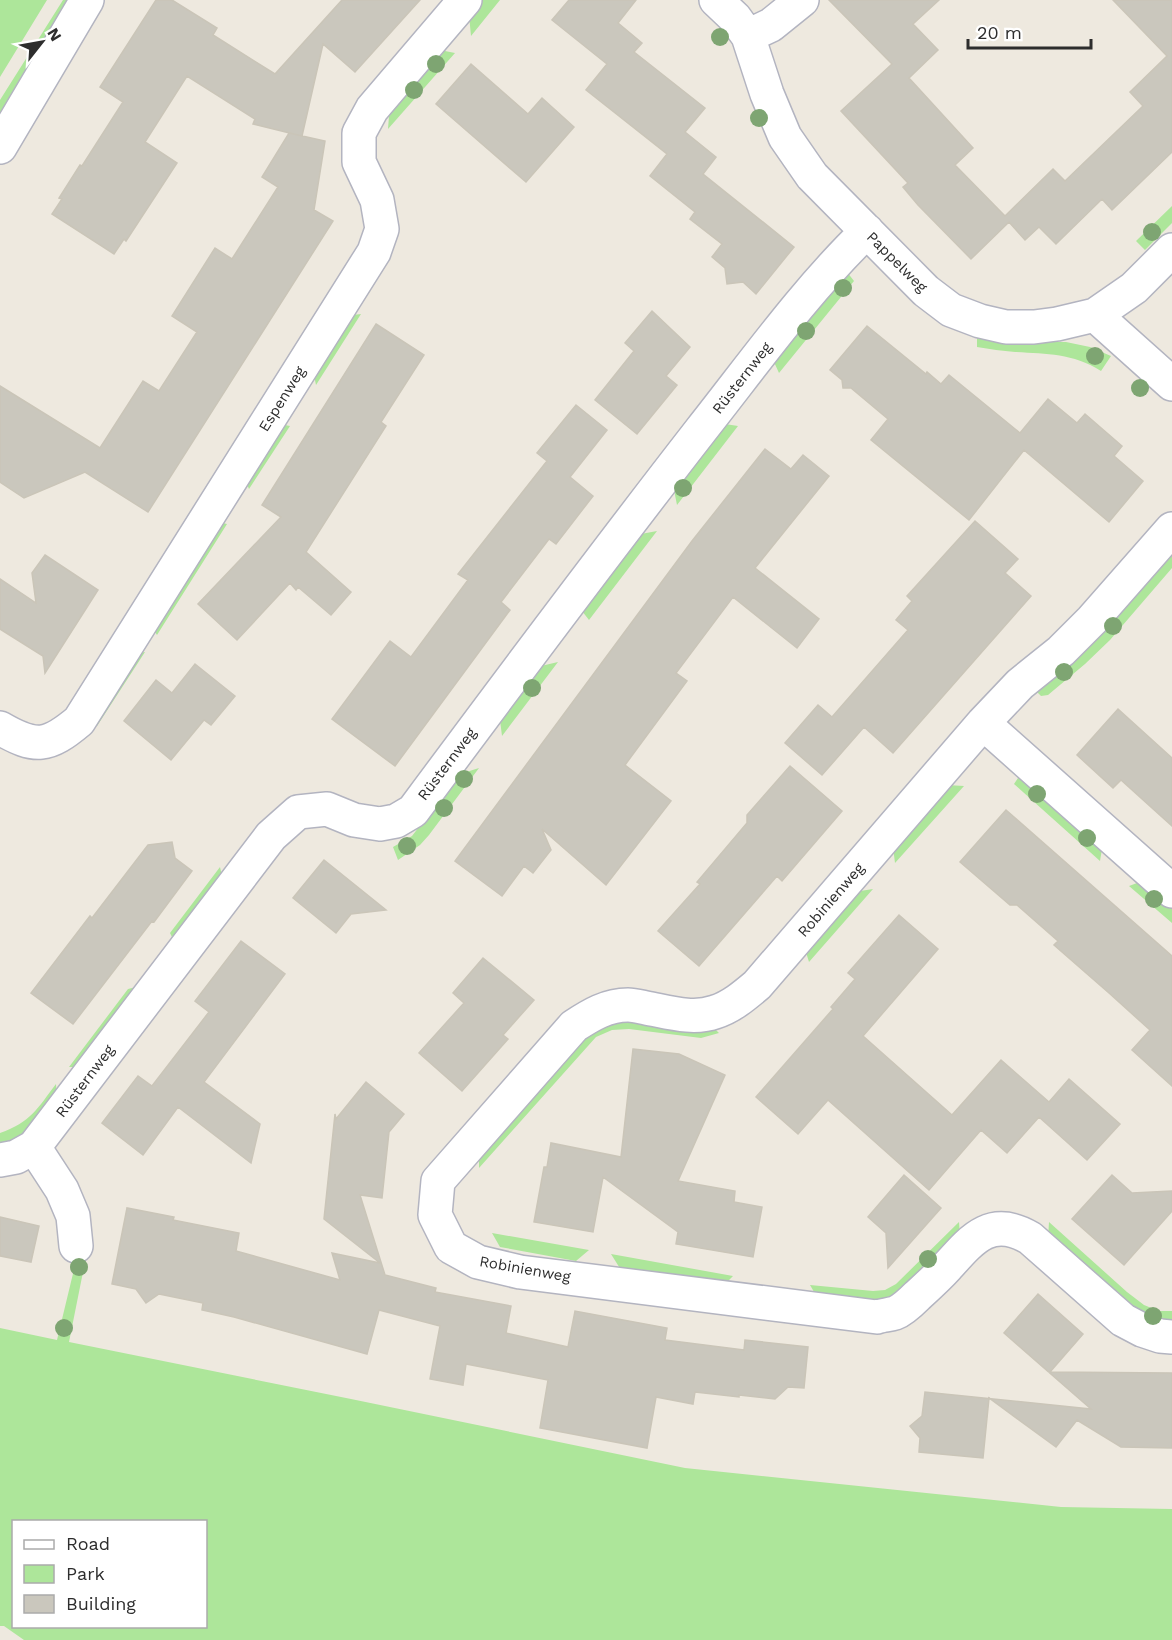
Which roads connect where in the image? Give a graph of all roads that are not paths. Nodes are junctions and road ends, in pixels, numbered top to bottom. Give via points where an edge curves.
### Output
1 (87, 0) edge
2 (465, 0) edge
3 (716, 0) edge
4 (802, 0) edge
5 (748, 36) junction
6 (0, 147) edge
7 (867, 231) junction
8 (1172, 250) edge
9 (1095, 315) junction
10 (1172, 384) edge
11 (1172, 529) edge
12 (983, 723) junction
13 (0, 728) edge
14 (1172, 891) edge
15 (34, 1147) junction
16 (0, 1160) edge
17 (76, 1246) dead end
18 (1172, 1337) edge

1 - 6 street
2 - 13 street, Espenweg via 372,109 359,134 359,162 377,200 382,229 374,252 79,721 64,734 36,743
3 - 5 street, Pappelweg
4 - 5 street
5 - 7 street, Pappelweg via 785,137 813,176
7 - 9 street, Pappelweg via 926,291 951,310 980,321 1006,327 1034,327
7 - 15 street, Rüsternweg via 837,260 616,539 413,811 396,821 380,824 354,820 327,809 298,812 271,836
8 - 9 street via 1134,288
9 - 10 street
11 - 12 street, Robinienweg via 1092,620
12 - 14 street
12 - 18 street, Robinienweg via 757,985 735,1003 696,1016 630,1005 613,1006 574,1026 438,1181 435,1215 451,1247 478,1262 520,1272 876,1317 896,1313 912,1301 969,1242 985,1232 1017,1231 1123,1320 1142,1330
15 - 16 street
15 - 17 street via 62,1190 73,1216

